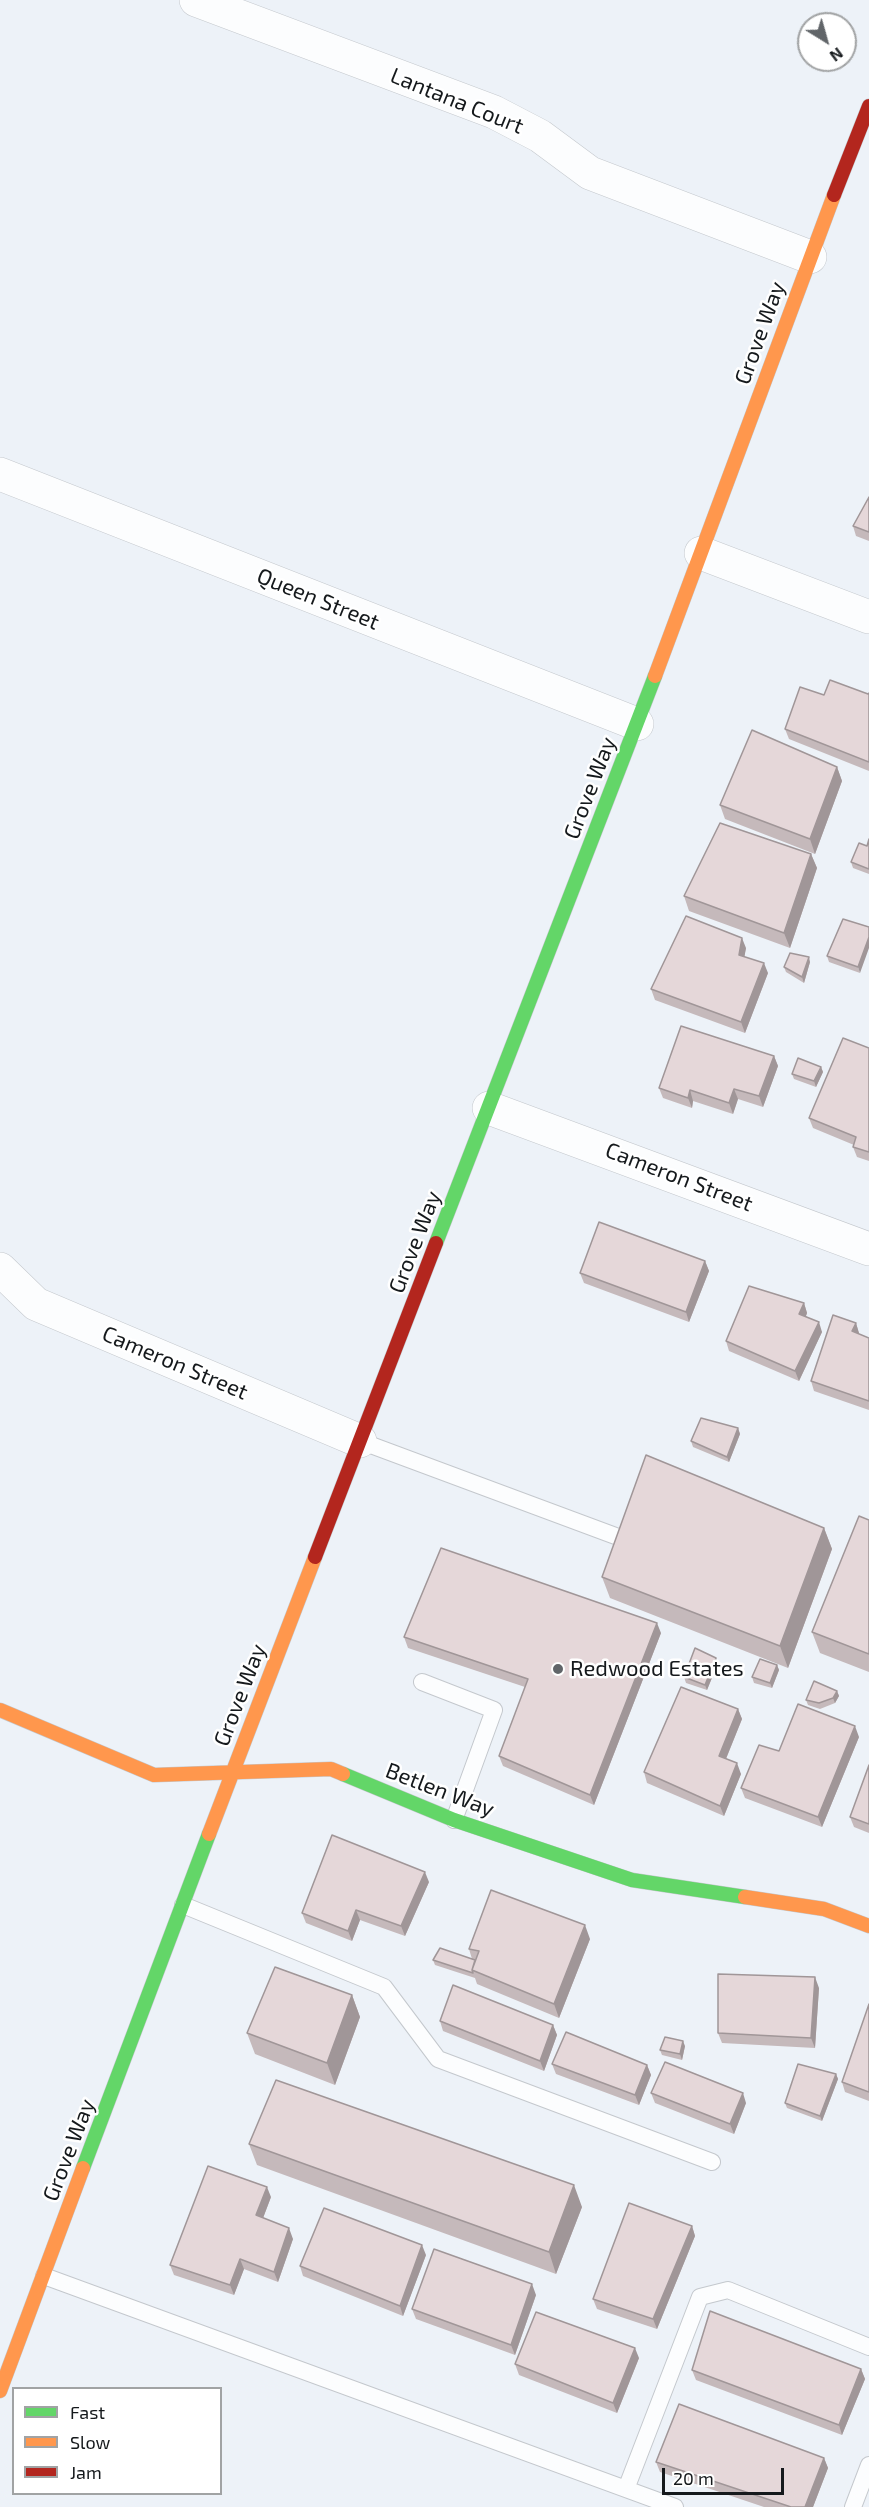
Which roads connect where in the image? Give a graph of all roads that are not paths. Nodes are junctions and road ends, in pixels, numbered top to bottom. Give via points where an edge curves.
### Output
1 (196, 0) edge
2 (869, 106) edge
3 (810, 257) junction
4 (0, 474) edge
5 (701, 553) junction
6 (869, 617) edge
7 (637, 724) junction
8 (489, 1108) junction
9 (869, 1249) edge
10 (0, 1269) edge
11 (360, 1441) junction
12 (653, 1550) edge
13 (422, 1682) dead end
14 (0, 1710) edge
15 (232, 1772) junction
16 (454, 1820) junction
17 (183, 1905) junction
18 (869, 1926) edge
19 (712, 2162) dead end
20 (44, 2276) junction
21 (869, 2347) edge
22 (4, 2372) edge
23 (0, 2391) edge
24 (869, 2465) edge
25 (626, 2489) junction
26 (675, 2507) edge
27 (853, 2507) edge

1 - 3 street, Lantana Court via 494,112 540,136 590,173
2 - 3 main road, Grove Way
3 - 5 main road, Grove Way
4 - 7 street, Queen Street
5 - 6 street
5 - 7 main road, Grove Way
7 - 8 main road, Grove Way
8 - 9 street, Cameron Street
8 - 11 main road, Grove Way
10 - 11 street, Cameron Street via 36,1304
11 - 12 lane
11 - 15 main road, Grove Way
13 - 16 lane via 494,1710
14 - 15 main road, Betlen Way via 154,1775
15 - 16 main road, Betlen Way via 331,1770
15 - 17 main road, Grove Way
16 - 18 main road, Betlen Way via 632,1880 824,1909
17 - 19 lane via 384,1987 438,2059
17 - 20 main road, Grove Way
20 - 22 main road, Grove Way
20 - 25 lane
21 - 25 lane via 728,2290 700,2297
22 - 23 main road, Grove Way
24 - 27 lane
25 - 26 lane

